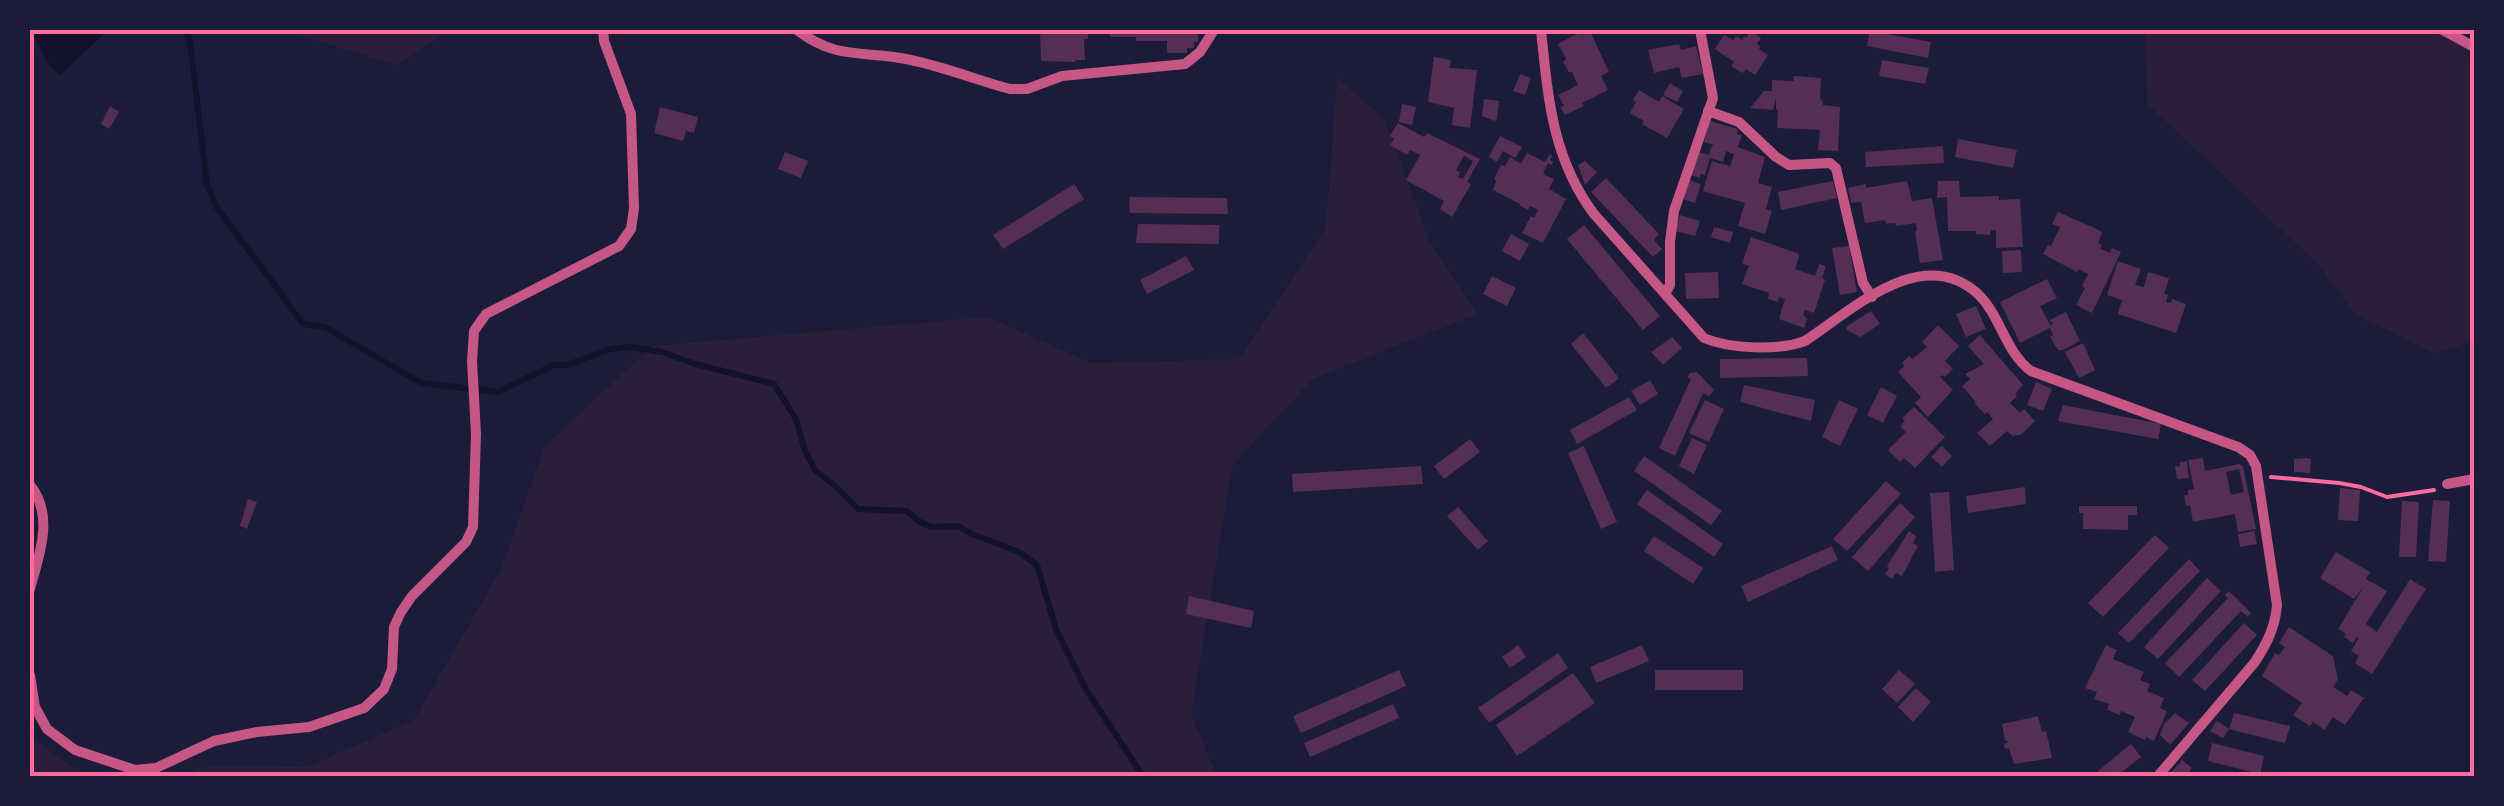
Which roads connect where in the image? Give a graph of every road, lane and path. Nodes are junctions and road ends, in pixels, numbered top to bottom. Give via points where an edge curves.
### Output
1 (603, 30) edge
2 (797, 30) edge
3 (1214, 30) edge
4 (1541, 30) edge
5 (1700, 30) edge
6 (2443, 30) edge
7 (2474, 47) edge
8 (1708, 111) junction
9 (1665, 294) junction
10 (1872, 297) junction
11 (2258, 477) junction
12 (2474, 479) edge
13 (2447, 484) joint
14 (30, 485) edge
15 (30, 589) edge
16 (30, 675) edge
17 (2158, 776) edge

1 - 16 street via 630,114 631,229 619,246 486,314 474,332 473,527 401,612 384,689 364,708 309,726 214,742 156,768 135,770 75,750 47,728 35,707
2 - 3 street via 832,50 908,59 1010,90 1062,76 1185,64
4 - 9 street via 1557,143 1579,194
5 - 8 street via 1713,98
6 - 7 street
8 - 9 street via 1674,211
8 - 10 street via 1740,122 1789,165 1836,168
9 - 10 street via 1704,338 1721,345 1790,346
10 - 11 street via 1912,276 1956,281 1978,295 2030,371 2238,446 2250,455
11 - 13 path via 2339,483 2386,497
11 - 17 street via 2276,622 2255,662
12 - 13 street
14 - 15 street via 44,536

